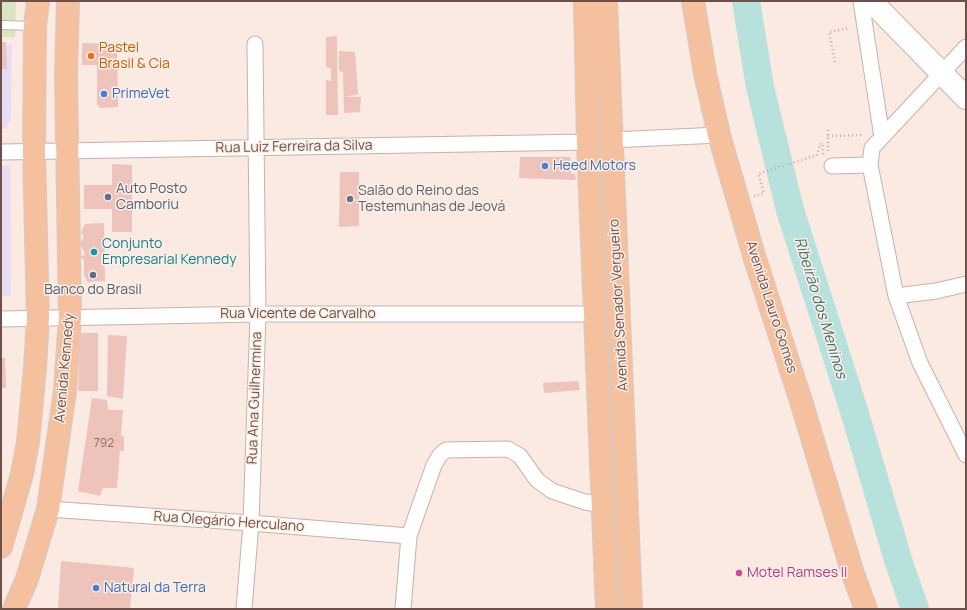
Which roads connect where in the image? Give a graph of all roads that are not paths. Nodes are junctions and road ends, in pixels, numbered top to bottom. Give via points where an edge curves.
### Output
1 (38, 1) edge
2 (68, 1) edge
3 (586, 1) edge
4 (606, 1) edge
5 (693, 1) edge
6 (861, 1) edge
7 (871, 1) edge
8 (1, 24) edge
9 (36, 26) junction
10 (255, 44) dead end
11 (966, 47) edge
12 (941, 73) junction
13 (966, 98) edge
14 (720, 135) junction
15 (881, 135) junction
16 (612, 140) junction
17 (588, 142) junction
18 (257, 148) junction
19 (68, 150) junction
20 (34, 151) junction
21 (1, 152) edge
22 (830, 161) road end
23 (870, 165) junction
24 (966, 284) edge
25 (896, 296) junction
26 (258, 314) junction
27 (596, 314) junction
28 (70, 317) junction
29 (38, 318) junction
30 (1, 319) edge
31 (965, 450) edge
32 (7, 505) edge
33 (603, 505) junction
34 (48, 509) junction
35 (251, 523) junction
36 (409, 536) junction
37 (1, 547) edge
38 (14, 609) edge
39 (244, 609) edge
40 (403, 609) edge
41 (608, 609) edge
42 (631, 609) edge
43 (866, 609) edge

1 - 9 main road
2 - 19 main road, Avenida Kennedy
3 - 17 main road, Avenida Senador Vergueiro
4 - 16 main road, Avenida Senador Vergueiro
5 - 14 main road, Avenida Lauro Gomes via 705,73
6 - 15 street
7 - 12 street
8 - 9 lane
9 - 20 main road
10 - 18 street, Rua Ana Guilhermina
11 - 12 street
12 - 13 street
12 - 15 street
14 - 16 street
14 - 43 main road, Avenida Lauro Gomes via 755,259
15 - 23 street via 871,150
16 - 42 main road, Avenida Senador Vergueiro
17 - 18 street, Rua Luiz Ferreira da Silva
17 - 27 main road, Avenida Senador Vergueiro
18 - 19 street, Rua Luiz Ferreira da Silva
18 - 26 street, Rua Ana Guilhermina
19 - 20 street, Rua Luiz Ferreira da Silva
19 - 28 main road, Avenida Kennedy
20 - 21 street, Rua Luiz Ferreira da Silva
20 - 29 main road
22 - 23 street
23 - 25 street
24 - 25 street
25 - 31 street via 920,363
26 - 27 street, Rua Vicente de Carvalho
26 - 28 street, Rua Vicente de Carvalho
26 - 35 street, Rua Ana Guilhermina
27 - 33 main road, Avenida Senador Vergueiro
28 - 29 street, Rua Vicente de Carvalho
28 - 34 main road, Avenida Kennedy via 65,391
29 - 30 street, Rua Vicente de Carvalho
29 - 32 main road via 28,442
32 - 37 main road
33 - 36 street via 552,492 537,480 520,456 508,449 446,450 440,454 434,465
33 - 41 main road, Avenida Senador Vergueiro
34 - 35 street, Rua Olegário Herculano
34 - 38 main road, Avenida Kennedy via 27,579
35 - 36 street, Rua Olegário Herculano
35 - 39 street, Rua Ana Guilhermina
36 - 40 street

